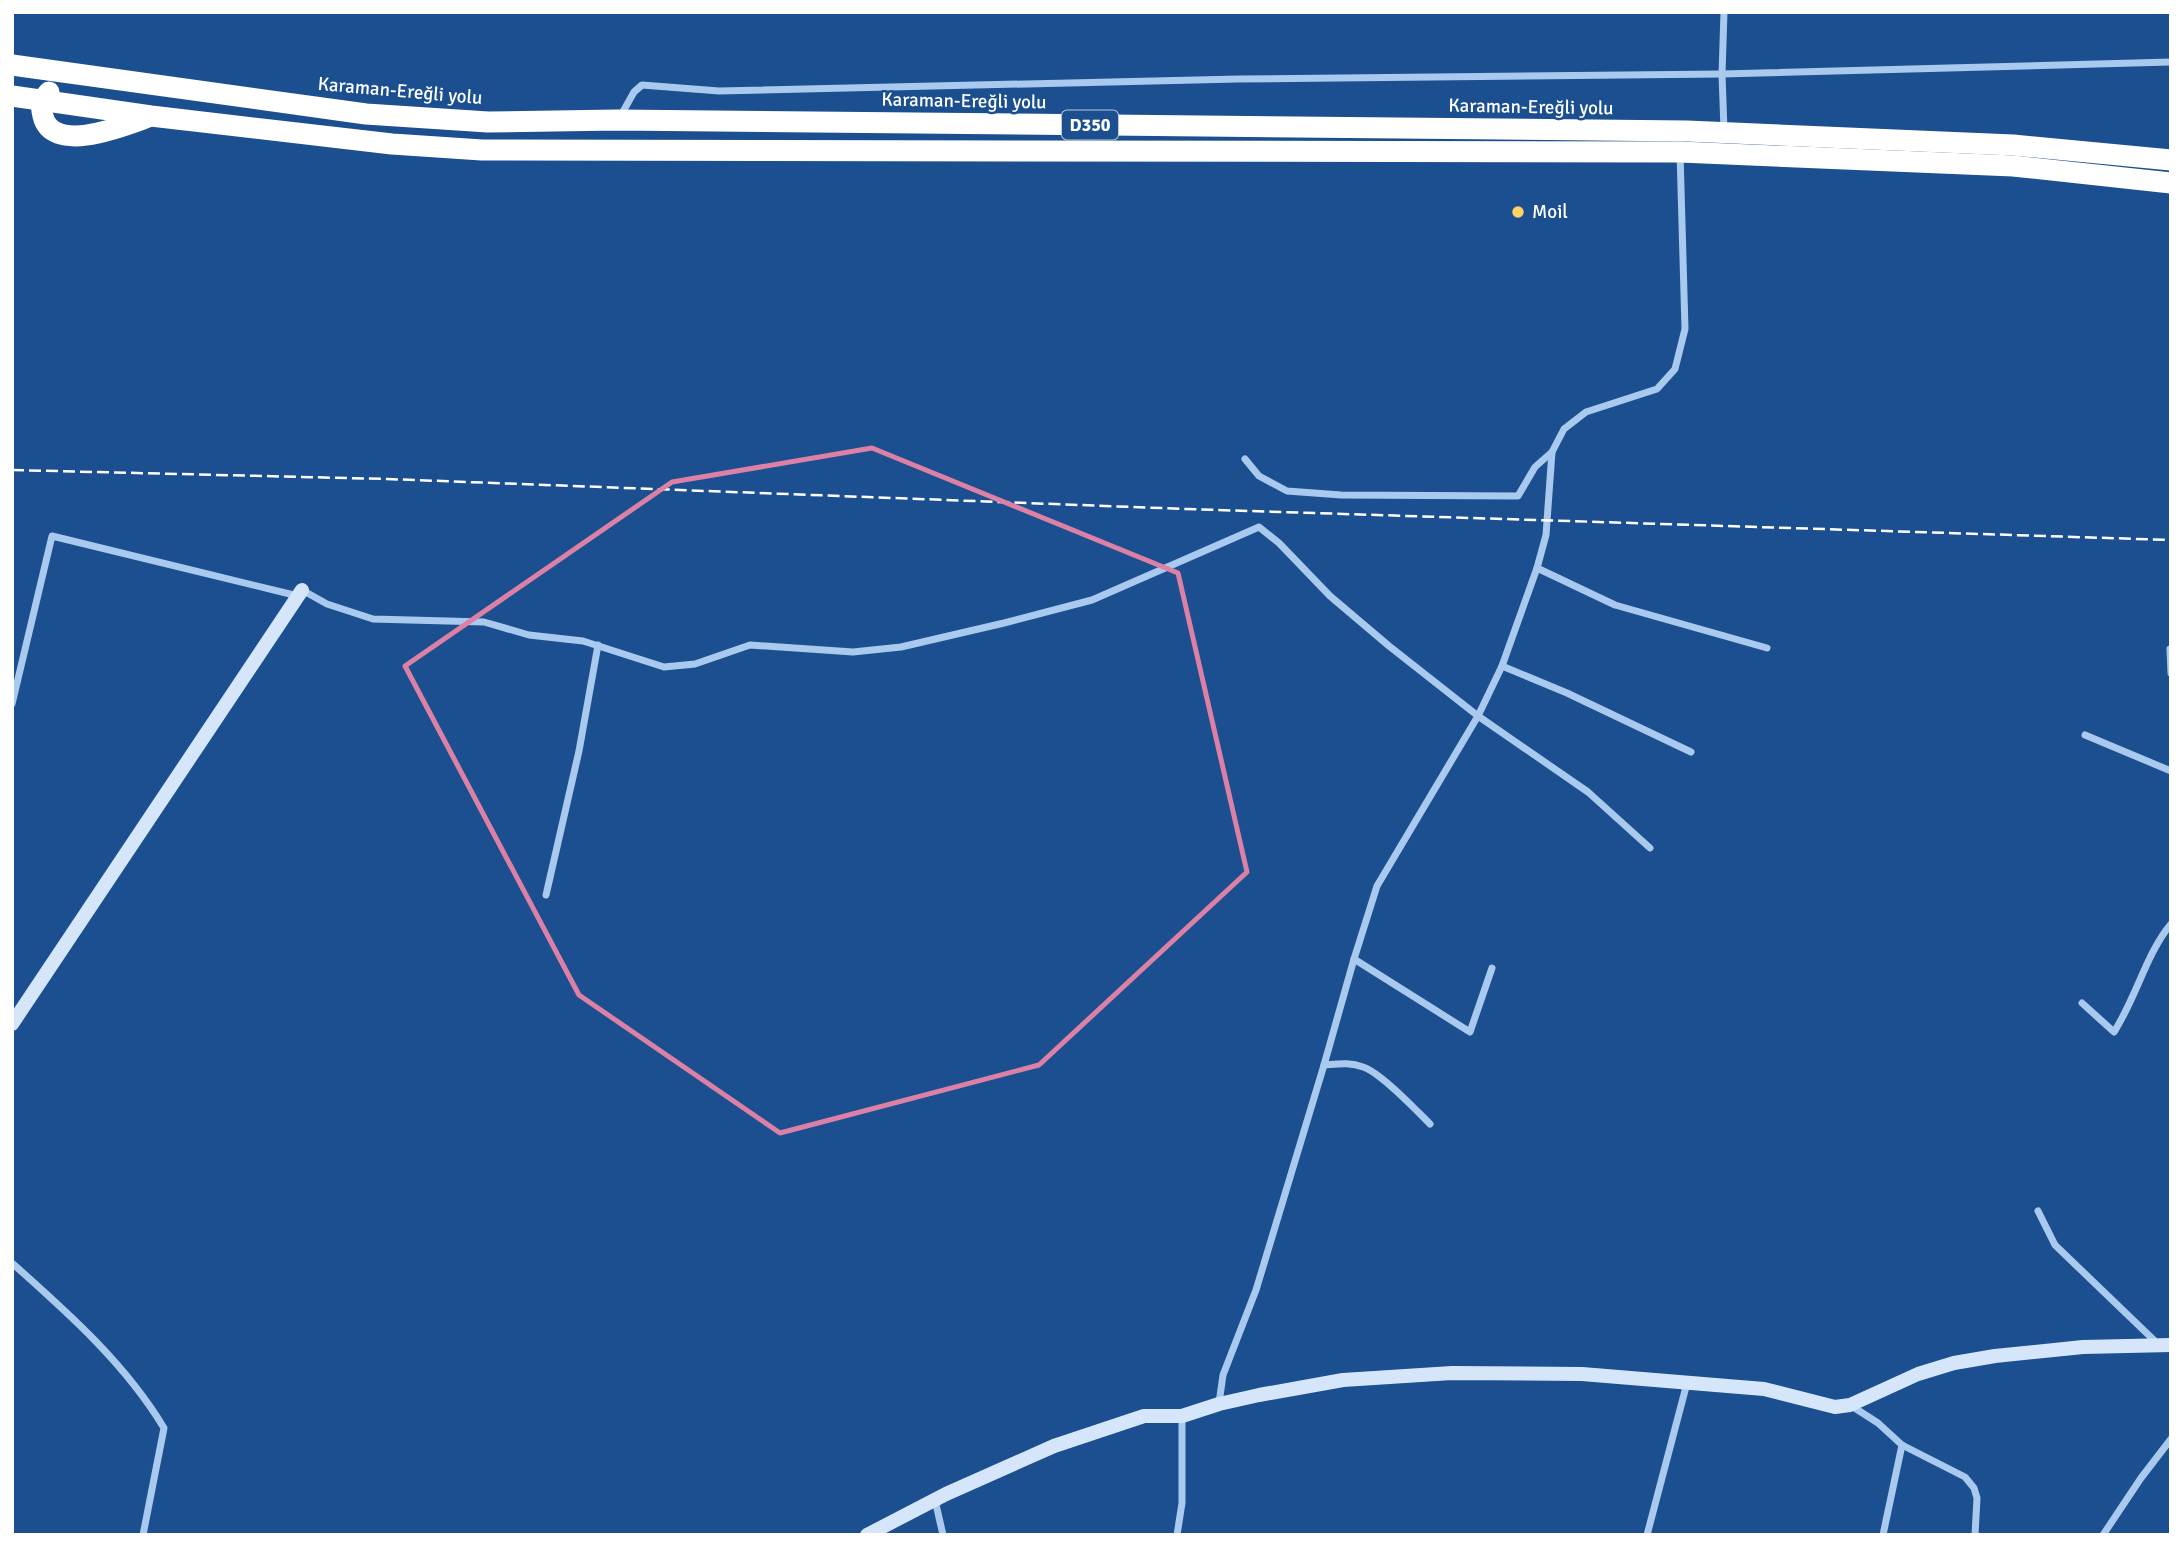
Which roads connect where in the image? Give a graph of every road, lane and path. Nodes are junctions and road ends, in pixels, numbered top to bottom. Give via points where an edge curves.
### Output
1 (1724, 12) edge
2 (2171, 62) edge
3 (12, 65) edge
4 (67, 72) junction
5 (1722, 74) junction
6 (12, 96) edge
7 (42, 100) junction
8 (151, 116) junction
9 (618, 120) junction
10 (1724, 133) junction
11 (1680, 152) junction
12 (2171, 160) edge
13 (2171, 183) edge
14 (1552, 452) junction
15 (1244, 459) dead end
16 (1537, 568) junction
17 (300, 593) junction
18 (598, 645) junction
19 (1767, 648) dead end
20 (2170, 649) edge
21 (1502, 666) junction
22 (2171, 673) edge
23 (12, 704) edge
24 (1478, 716) junction
25 (2085, 735) dead end
26 (1691, 751) dead end
27 (2171, 771) edge
28 (1650, 848) dead end
29 (546, 895) dead end
30 (2171, 924) edge
31 (1354, 959) junction
32 (1492, 968) dead end
33 (2082, 1003) dead end
34 (12, 1024) edge
35 (1324, 1065) junction
36 (1430, 1124) dead end
37 (2038, 1211) dead end
38 (12, 1263) edge
39 (2164, 1344) edge
40 (1687, 1382) junction
41 (1219, 1404) junction
42 (1850, 1405) junction
43 (1182, 1416) junction
44 (2171, 1439) edge
45 (1902, 1445) junction
46 (935, 1500) junction
47 (143, 1535) edge
48 (867, 1535) edge
49 (943, 1535) edge
50 (1177, 1535) edge
51 (1647, 1535) edge
52 (1883, 1535) edge
53 (1975, 1535) edge
54 (2103, 1535) edge

1 - 5 street
2 - 5 street
3 - 4 highway, Karaman-Ereğli yolu / D350
4 - 7 highway
4 - 9 highway, Karaman-Ereğli yolu / D350 via 366,114 488,122
5 - 9 street via 1224,79 719,92 642,85
5 - 10 street
6 - 7 highway, D350
7 - 8 highway, D350
7 - 8 highway via 44,122 68,136 107,131
8 - 11 highway, D350 via 482,150
9 - 10 highway, Karaman-Ereğli yolu / D350
10 - 12 highway, Karaman-Ereğli yolu / D350 via 2013,145
11 - 13 highway, D350 via 2013,166
11 - 14 street via 1685,329 1675,369 1657,389 1586,412 1564,429
14 - 15 street via 1535,467 1518,496 1287,491 1259,476
14 - 16 street via 1546,535
16 - 19 street via 1615,605
16 - 21 street
17 - 18 street via 373,619 484,622 529,635
17 - 23 street via 52,536
17 - 34 street
18 - 24 street via 664,667 695,664 750,645 853,652 901,647 1092,600 1259,527 1340,604
18 - 29 street
20 - 22 street
21 - 24 street
21 - 26 street
24 - 28 street via 1588,792
24 - 31 street via 1377,886
25 - 27 street
30 - 33 street via 2115,1032
31 - 32 street via 1470,1032
31 - 35 street
35 - 36 street via 1366,1067
35 - 41 street via 1256,1290 1223,1375
37 - 39 street via 2055,1245
38 - 47 street via 77,1321 148,1401 164,1428
39 - 42 street via 2083,1346 1954,1363
40 - 41 street via 1582,1374 1452,1373 1343,1380
40 - 42 street via 1764,1389 1835,1407
40 - 51 street
41 - 43 street
42 - 45 street
43 - 46 street via 1144,1416 1054,1446
43 - 50 street via 1182,1503
44 - 54 street
45 - 52 street
45 - 53 street via 1965,1477 1974,1488
46 - 48 street
46 - 49 street

